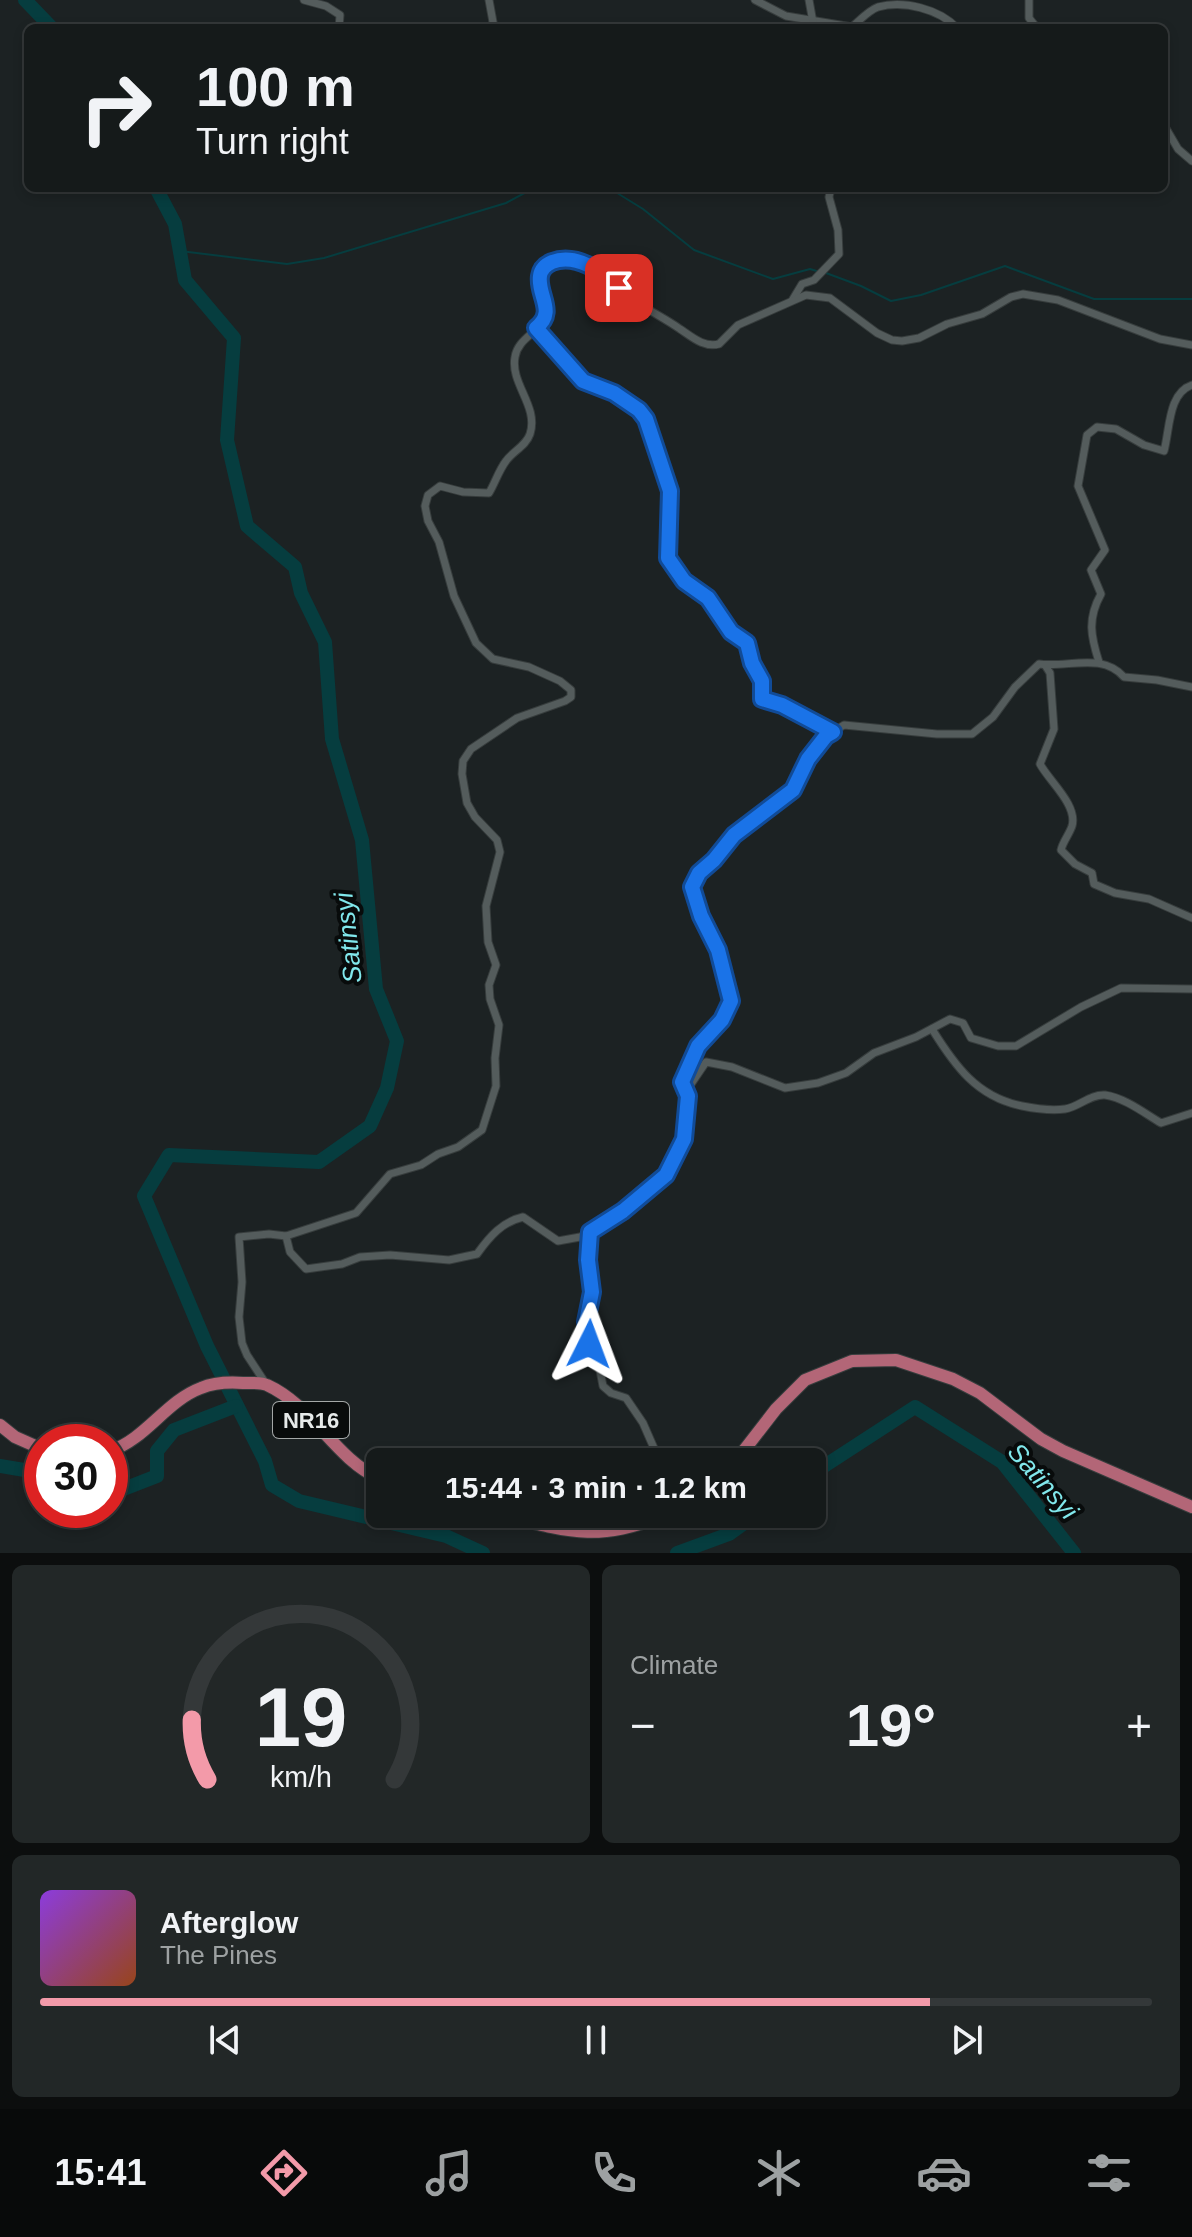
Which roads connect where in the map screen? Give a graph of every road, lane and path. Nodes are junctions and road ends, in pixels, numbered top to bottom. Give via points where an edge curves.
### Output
1 (304, 0) edge
2 (489, 0) edge
3 (755, 0) edge
4 (809, 0) edge
5 (1029, 0) edge
6 (339, 24) edge
7 (492, 24) edge
8 (814, 24) edge
9 (856, 24) edge
10 (953, 24) edge
11 (1034, 24) edge
12 (1168, 132) edge
13 (1192, 161) edge
14 (830, 192) edge
15 (792, 301) junction
16 (536, 328) junction
17 (1192, 345) edge
18 (1192, 385) edge
19 (1099, 662) junction
20 (1045, 665) junction
21 (1192, 687) edge
22 (833, 732) junction
23 (1192, 918) edge
24 (1192, 989) edge
25 (932, 1029) junction
26 (688, 1096) junction
27 (1192, 1113) edge
28 (590, 1232) junction
29 (286, 1236) junction
30 (266, 1384) junction
31 (0, 1426) edge
32 (128, 1440) edge
33 (24, 1441) edge
34 (654, 1448) edge
35 (746, 1448) edge
36 (366, 1472) edge
37 (1192, 1507) edge
38 (552, 1528) edge
39 (635, 1528) edge

1 - 6 street via 340,15
2 - 7 street
3 - 8 street
4 - 8 street
5 - 11 street
9 - 10 street via 876,7 901,3 946,16
12 - 13 street
14 - 15 street via 839,254 814,280 802,284
15 - 16 street via 738,325 710,346 643,306 596,269 564,259 540,273 546,312
15 - 17 street via 806,295 830,298 877,333 902,341 982,314 1014,296 1038,294 1160,339
16 - 22 street via 583,381 614,393 646,419 670,491 668,558 684,581 708,598 731,632 747,643 762,681 762,699
16 - 29 street via 518,346 513,370 529,408 531,431 525,442 507,459 489,493 440,486 428,495 425,506 454,596 476,643 493,659 542,672 571,692 565,701 521,716 471,749 463,761 468,805 497,840 500,852 486,906 487,936 496,965 490,999 499,1025 490,1108 482,1130 415,1168 390,1174 356,1213
18 - 19 street via 1175,397 1164,451 1116,429 1097,427 1087,435 1078,486 1105,550 1091,570 1101,594 1090,632
19 - 20 street
19 - 21 street via 1124,677
20 - 22 street via 1039,664 1023,679 972,734 844,725
20 - 23 street via 1054,729 1040,764 1072,811 1061,850 1092,873 1094,884
22 - 26 street via 808,759 793,790 734,835 692,887 718,950 731,1001 688,1065 682,1082
24 - 25 street via 1121,988 1016,1046 971,1038 963,1023 950,1019
25 - 26 street via 874,1053 846,1073 785,1088 706,1062
25 - 27 street via 973,1084 997,1100 1052,1111 1105,1095 1161,1123
26 - 28 street via 684,1139 666,1175
28 - 29 street via 558,1241 523,1217 507,1221 477,1254 449,1260 360,1257 306,1269 290,1252
28 - 34 street via 589,1344 597,1355 603,1386 626,1398
29 - 30 street via 250,1234 238,1240 242,1343
30 - 32 main road, NR16 via 210,1385 183,1396
30 - 36 main road, NR16 via 301,1408
31 - 33 main road
35 - 37 main road via 805,1380 852,1361 896,1360 953,1379 1063,1451
38 - 39 main road via 592,1533

